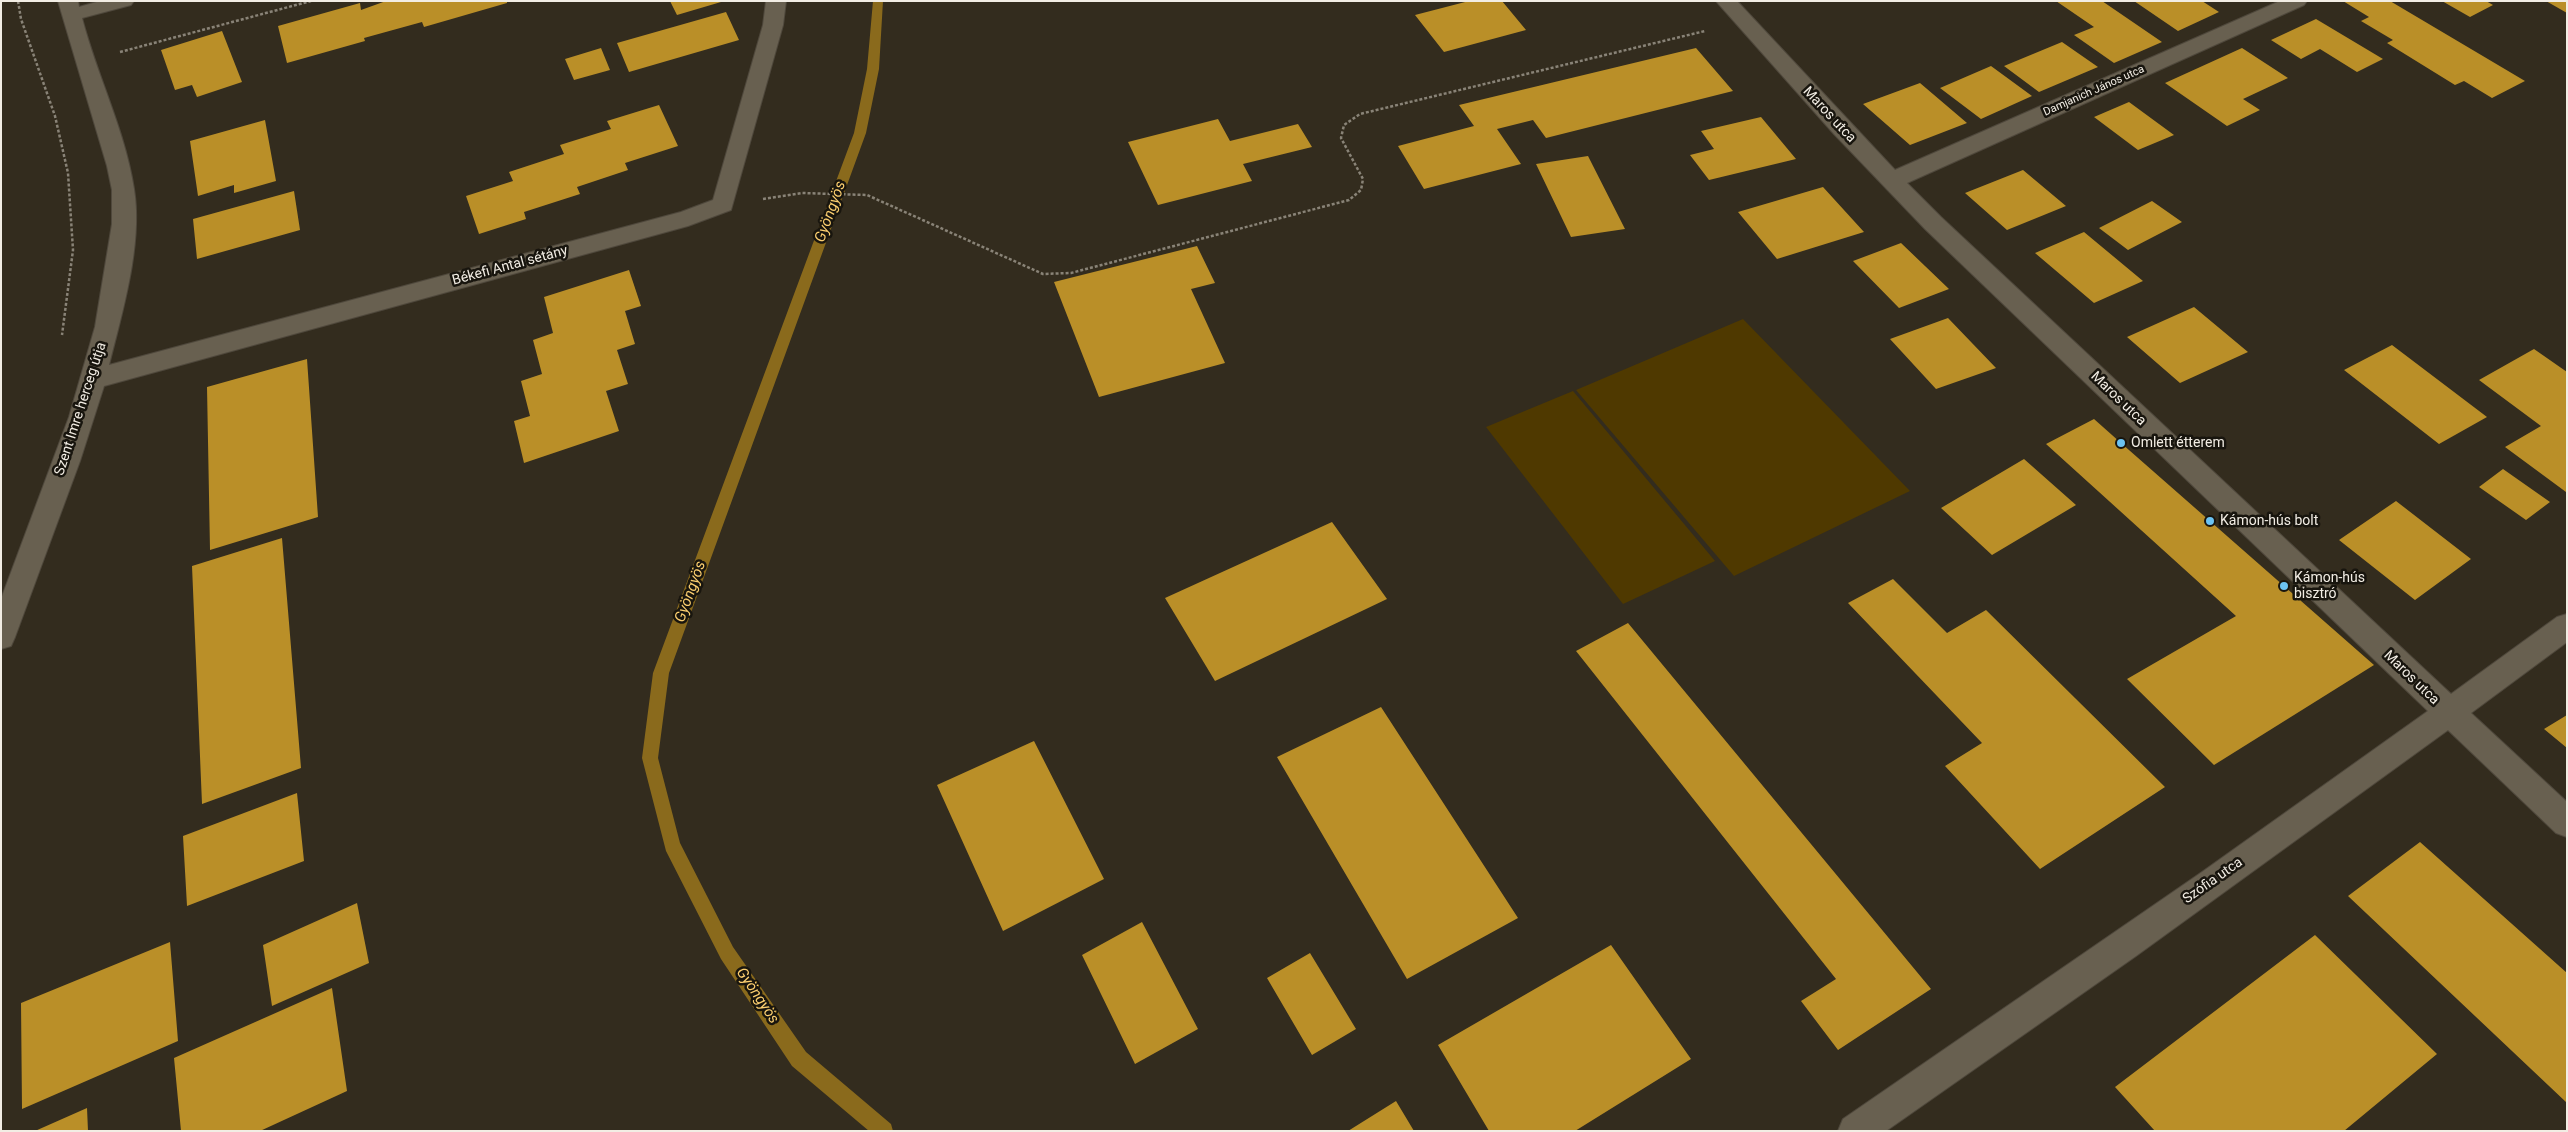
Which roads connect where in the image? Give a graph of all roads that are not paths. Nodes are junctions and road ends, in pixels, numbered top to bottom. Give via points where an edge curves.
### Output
1 (124, 1) edge
2 (776, 1) edge
3 (1726, 1) edge
4 (2297, 1) edge
5 (69, 8) edge
6 (1891, 181) junction
7 (94, 380) junction
8 (2567, 626) edge
9 (1, 637) edge
10 (2449, 714) junction
11 (2567, 823) edge
12 (1855, 1131) edge

1 - 5 street
2 - 7 street, Békefi Antal sétány via 773,25 723,205 688,218
3 - 6 street, Maros utca
4 - 6 street, Damjanich János utca
5 - 7 street, Szent Imre herceg útja via 116,151 123,193 122,246
6 - 10 street, Maros utca
7 - 9 street, Szent Imre herceg útja
8 - 10 street, Szófia utca
10 - 11 street, Maros utca
10 - 12 street, Szófia utca

